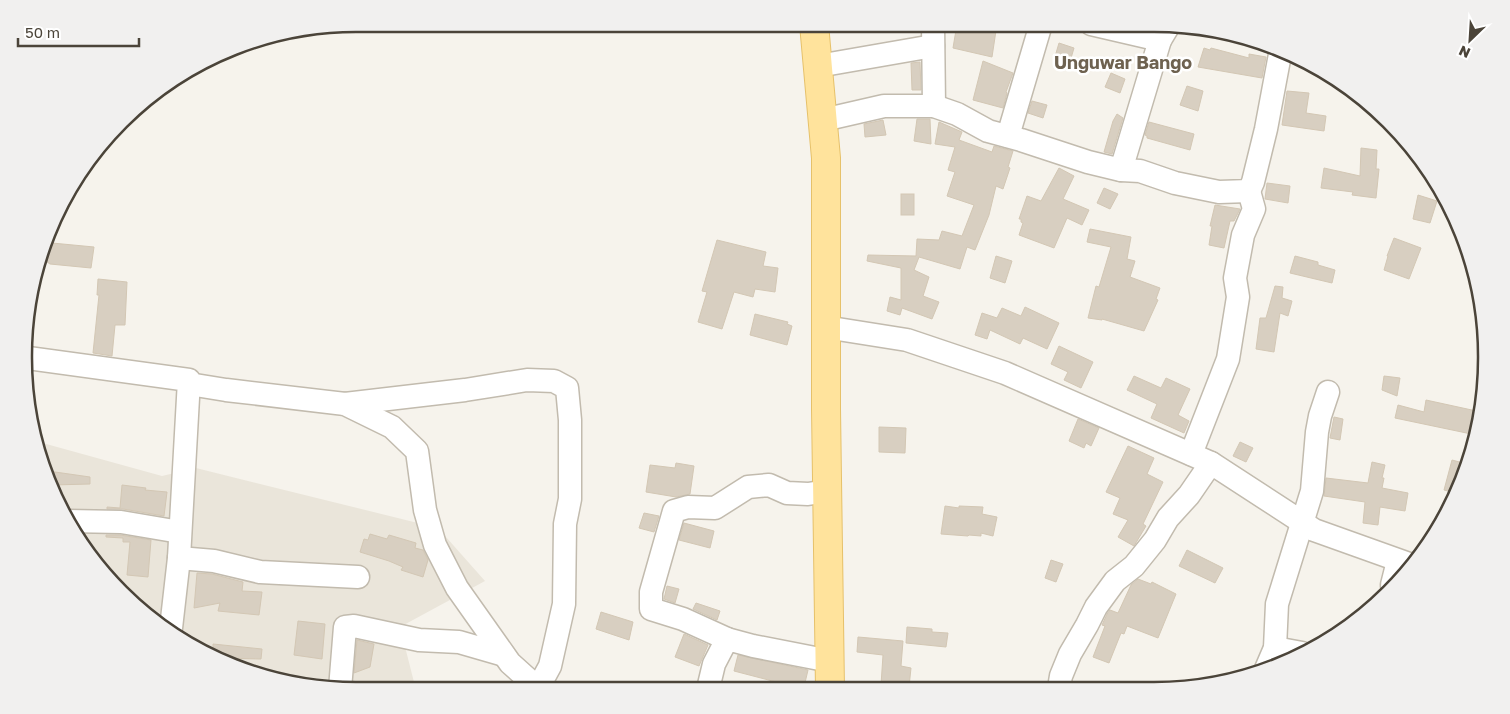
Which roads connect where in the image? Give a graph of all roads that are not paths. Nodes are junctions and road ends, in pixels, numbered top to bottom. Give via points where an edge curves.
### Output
1 (815, 32) edge
2 (1039, 32) edge
3 (1164, 32) edge
4 (933, 35) edge
5 (1279, 58) edge
6 (818, 66) junction
7 (934, 106) junction
8 (823, 120) junction
9 (1008, 136) junction
10 (1121, 170) junction
11 (1249, 191) junction
12 (825, 328) junction
13 (32, 359) edge
14 (189, 384) junction
15 (1328, 392) dead end
16 (345, 404) junction
17 (1201, 459) junction
18 (827, 491) junction
19 (77, 521) edge
20 (1302, 522) junction
21 (180, 532) junction
22 (179, 558) junction
23 (1404, 563) edge
24 (358, 577) dead end
25 (172, 623) edge
26 (727, 639) junction
27 (1275, 648) junction
28 (1291, 651) edge
29 (504, 655) junction
30 (1270, 659) edge
31 (830, 661) junction
32 (341, 681) edge
33 (532, 682) edge
34 (543, 682) edge
35 (710, 682) edge
36 (830, 682) edge
37 (1060, 682) edge

1 - 6 main road
2 - 9 street
3 - 10 street
4 - 6 street
4 - 7 street
5 - 11 street via 1266,129
6 - 8 main road
7 - 8 street via 884,106
7 - 9 street via 988,131
8 - 12 main road via 826,158
9 - 10 street
10 - 11 street via 1219,192
11 - 17 street via 1254,209 1243,235 1235,278 1238,297 1228,359
12 - 17 street via 907,340 1005,373
12 - 18 main road
13 - 14 street via 189,380
14 - 16 street
14 - 21 street
15 - 20 street via 1317,432 1312,491
16 - 29 street via 392,427 417,451 425,510 439,553 456,588
16 - 34 street via 527,380 554,381 567,388 570,499 565,524 564,604 550,666
17 - 20 street
17 - 37 street via 1189,495 1168,518 1134,566 1115,582 1096,607 1070,654
18 - 26 street via 787,493 769,485 748,486 715,508 688,507 674,511 651,592 651,609
18 - 31 main road
19 - 21 street via 121,522
20 - 23 street via 1314,530
20 - 27 street via 1277,604
21 - 22 street
22 - 24 street via 214,561 260,572
22 - 25 street
26 - 31 street
26 - 35 street via 714,664
27 - 28 street
27 - 30 street
29 - 32 street via 459,642 419,640 354,626 345,627
29 - 33 street
31 - 36 main road

